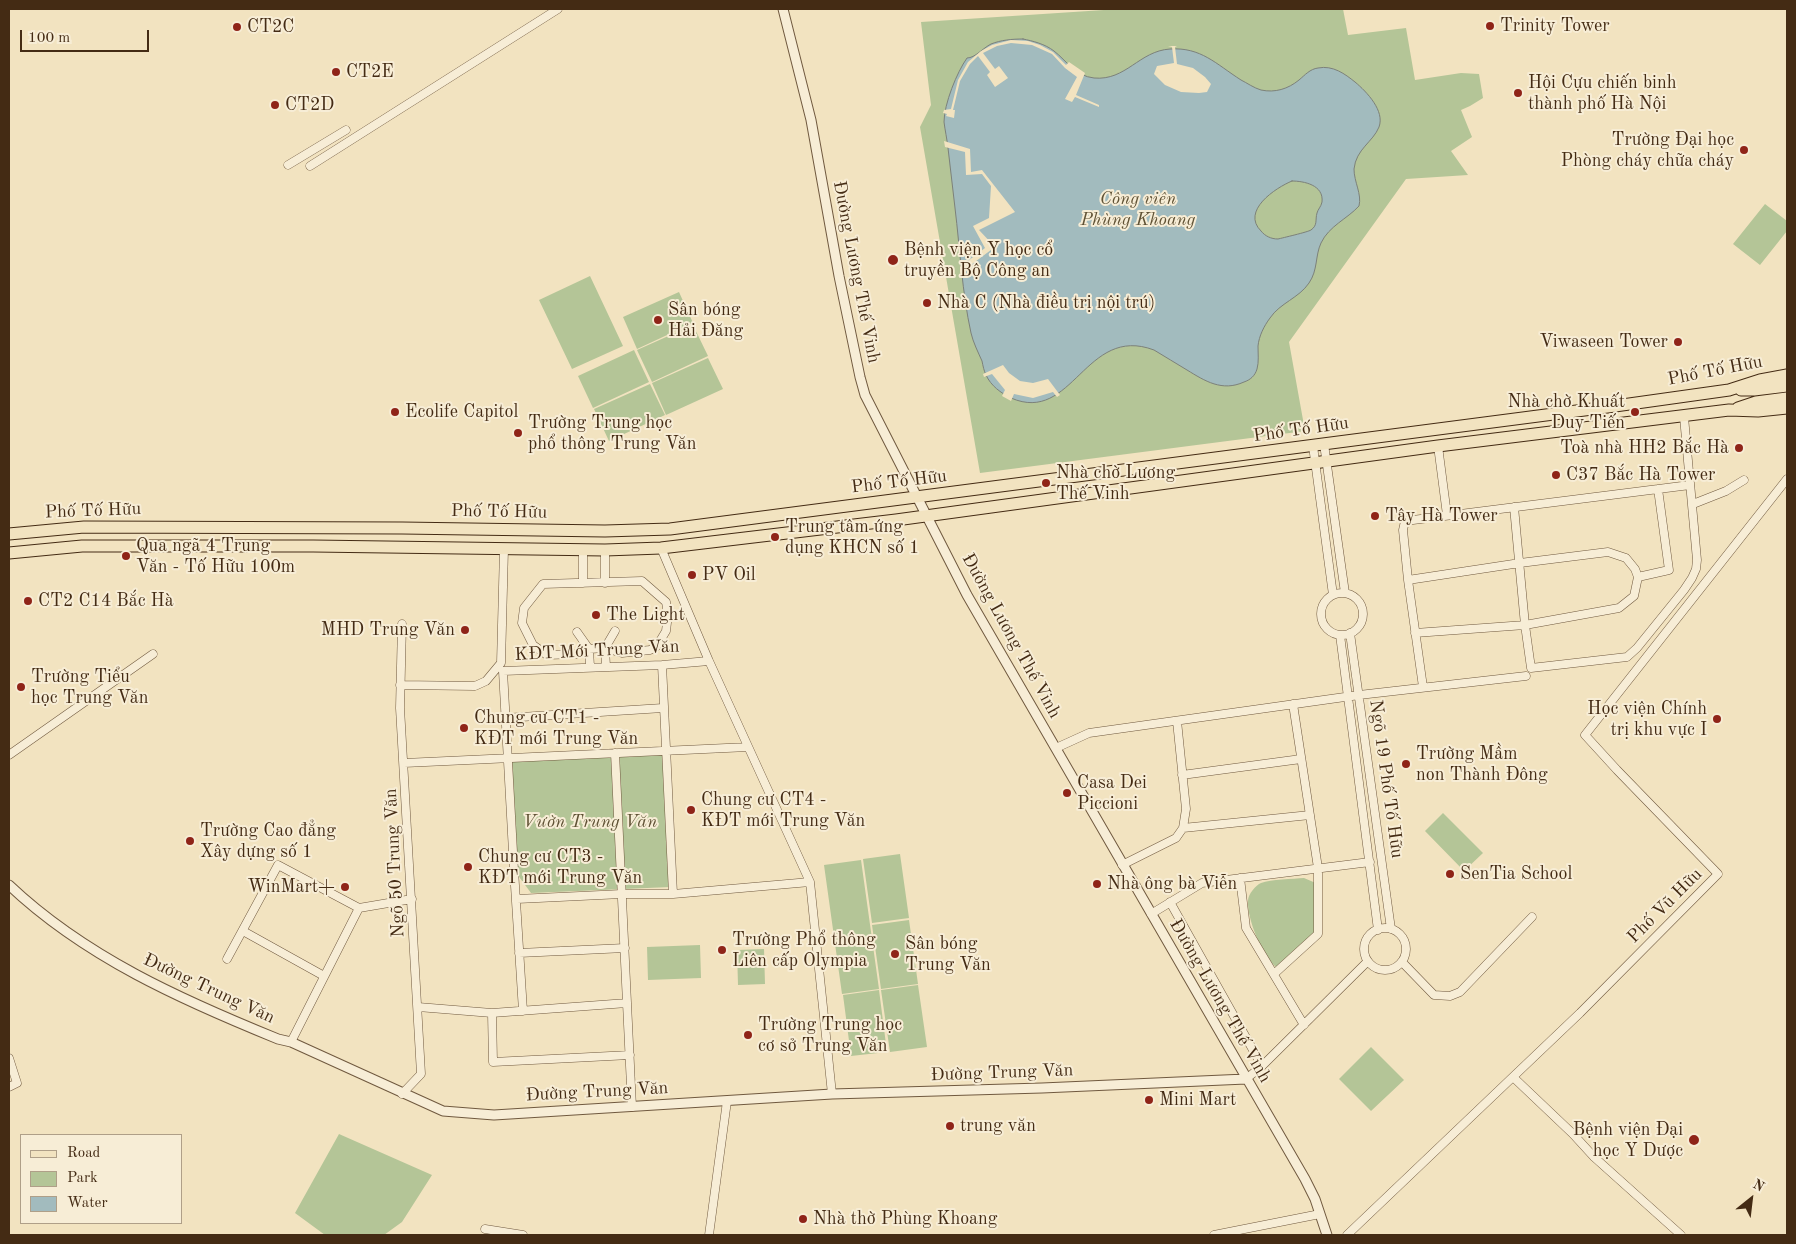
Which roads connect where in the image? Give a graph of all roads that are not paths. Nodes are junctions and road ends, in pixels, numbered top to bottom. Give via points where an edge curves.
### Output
1 (783, 9) edge
2 (553, 10) edge
3 (346, 130) dead end
4 (288, 165) dead end
5 (310, 166) dead end
6 (1787, 375) edge
7 (1787, 386) edge
8 (1729, 390) junction
9 (1787, 398) edge
10 (1787, 408) edge
11 (1730, 410) junction
12 (1684, 417) junction
13 (1318, 445) junction
14 (1438, 446) junction
15 (1321, 462) junction
16 (1744, 480) dead end
17 (1787, 480) edge
18 (1690, 485) junction
19 (1658, 489) junction
20 (916, 496) junction
21 (1693, 504) junction
22 (1514, 507) junction
23 (1447, 515) junction
24 (926, 516) junction
25 (146, 526) junction
26 (501, 530) junction
27 (9, 534) edge
28 (148, 546) junction
29 (661, 548) junction
30 (502, 549) junction
31 (583, 550) junction
32 (605, 550) junction
33 (9, 553) edge
34 (1520, 563) junction
35 (1638, 577) junction
36 (1408, 580) junction
37 (583, 583) junction
38 (605, 583) junction
39 (1345, 593) junction
40 (1333, 595) junction
41 (402, 624) dead end
42 (1525, 625) junction
43 (614, 631) dead end
44 (577, 632) dead end
45 (1350, 633) junction
46 (1415, 633) junction
47 (1340, 634) junction
48 (590, 648) junction
49 (605, 648) junction
50 (153, 654) dead end
51 (709, 661) junction
52 (662, 665) junction
53 (590, 667) junction
54 (606, 667) junction
55 (1526, 676) dead end
56 (400, 685) junction
57 (1422, 687) junction
58 (1359, 695) junction
59 (1348, 696) junction
60 (1293, 704) junction
61 (663, 708) junction
62 (505, 718) junction
63 (1177, 721) junction
64 (748, 747) junction
65 (1056, 748) junction
66 (665, 750) junction
67 (616, 753) junction
68 (9, 755) edge
69 (508, 759) junction
70 (1301, 759) junction
71 (404, 762) junction
72 (1182, 775) junction
73 (1310, 815) junction
74 (1184, 828) junction
75 (1370, 862) junction
76 (1122, 865) junction
77 (1318, 868) junction
78 (1240, 878) junction
79 (810, 882) junction
80 (9, 885) edge
81 (622, 894) junction
82 (673, 894) junction
83 (412, 899) junction
84 (517, 899) junction
85 (1170, 902) junction
86 (359, 908) junction
87 (1151, 914) junction
88 (1532, 917) dead end
89 (1391, 929) junction
90 (243, 930) junction
91 (1378, 930) junction
92 (625, 948) junction
93 (519, 953) junction
94 (228, 959) dead end
95 (1368, 961) junction
96 (1402, 962) junction
97 (1274, 974) junction
98 (324, 976) junction
99 (627, 1003) junction
100 (418, 1008) junction
101 (523, 1011) junction
102 (492, 1013) junction
103 (1304, 1024) junction
104 (292, 1042) junction
105 (630, 1055) junction
106 (9, 1058) edge
107 (1262, 1066) junction
108 (1514, 1077) junction
109 (1246, 1079) junction
110 (9, 1086) edge
111 (402, 1094) junction
112 (832, 1094) junction
113 (727, 1101) junction
114 (632, 1107) junction
115 (1320, 1214) junction
116 (485, 1229) dead end
117 (523, 1235) edge
118 (709, 1235) edge
119 (1214, 1235) edge
120 (1327, 1235) edge
121 (1346, 1235) edge
122 (1681, 1235) edge

1 - 20 street, Đường Lương Thế Vinh via 811,120 860,378 865,395
2 - 5 street
3 - 4 street
6 - 8 main road, Phố Tố Hữu
7 - 8 main road
8 - 13 main road, Phố Tố Hữu
9 - 11 main road
10 - 11 main road, Phố Tố Hữu via 1758,412
11 - 12 main road, Phố Tố Hữu
12 - 14 main road, Phố Tố Hữu
12 - 18 street
13 - 15 street
13 - 20 main road, Phố Tố Hữu
14 - 15 main road, Phố Tố Hữu
14 - 23 street
15 - 24 main road, Phố Tố Hữu
15 - 39 street
15 - 40 street
16 - 21 street
17 - 108 street, Phố Vũ Hữu via 1585,734 1718,874
18 - 19 street
18 - 21 street
19 - 22 street
19 - 35 street via 1669,570
20 - 24 street, Đường Lương Thế Vinh
20 - 26 main road, Phố Tố Hữu via 670,529
21 - 42 street via 1696,569 1684,590 1627,657 1531,668
22 - 23 street
22 - 34 street
23 - 36 street via 1405,521
24 - 29 main road, Phố Tố Hữu
24 - 65 street, Đường Lương Thế Vinh via 967,595
25 - 26 main road, Phố Tố Hữu
25 - 27 main road, Phố Tố Hữu via 84,527
25 - 28 main road
26 - 30 main road
28 - 30 main road, Phố Tố Hữu
28 - 33 main road, Phố Tố Hữu via 82,546
29 - 32 main road, Phố Tố Hữu
29 - 51 street
30 - 31 main road, Phố Tố Hữu
30 - 56 street via 501,663 494,673 475,686
31 - 32 main road, Phố Tố Hữu
31 - 37 street
32 - 38 street
34 - 35 street via 1608,552 1626,558
34 - 36 street
34 - 42 street
35 - 42 street via 1634,596 1619,608
36 - 46 street
37 - 38 street
37 - 48 street via 543,584 524,608 522,623 533,645 547,655 576,654
38 - 49 street via 642,581 666,602 668,614 666,631 657,646 650,650 622,653
39 - 40 street
39 - 45 street via 1358,600 1363,610 1362,622
40 - 47 street via 1323,604 1321,617 1327,629
41 - 56 street, Ngõ 50 Trung Văn
42 - 46 street
43 - 49 street
44 - 48 street
45 - 47 street
45 - 58 street, Ngõ 19 Phố Tố Hữu
46 - 57 street
47 - 59 street, Ngõ 19 Phố Tố Hữu
48 - 49 street
48 - 53 street
49 - 54 street
50 - 68 street
51 - 52 street, KĐT Mới Trung Văn
51 - 64 street
52 - 54 street, KĐT Mới Trung Văn
52 - 61 street
53 - 54 street, KĐT Mới Trung Văn
53 - 62 street, KĐT Mới Trung Văn via 503,671
55 - 57 street
56 - 71 street, Ngõ 50 Trung Văn
57 - 58 street
58 - 59 street
58 - 89 street, Ngõ 19 Phố Tố Hữu
59 - 60 street
59 - 75 street, Ngõ 19 Phố Tố Hữu
60 - 63 street
60 - 70 street
61 - 62 street
61 - 66 street
62 - 69 street, KĐT Mới Trung Văn
63 - 65 street via 1089,734
63 - 72 street
64 - 66 street
64 - 79 street
65 - 76 street, Đường Lương Thế Vinh
66 - 67 street
66 - 82 street
67 - 69 street
67 - 81 street
69 - 71 street
69 - 84 street, KĐT Mới Trung Văn
70 - 72 street
70 - 73 street
71 - 83 street, Ngõ 50 Trung Văn
72 - 74 street via 1186,809
73 - 74 street
73 - 77 street
74 - 76 street via 1176,838
75 - 77 street
75 - 91 street, Ngõ 19 Phố Tố Hữu
76 - 87 street, Đường Lương Thế Vinh
77 - 78 street
77 - 97 street via 1318,934
78 - 85 street via 1202,883
78 - 97 street via 1246,928
79 - 82 street
79 - 112 street
80 - 104 street, Đường Trung Văn via 32,907 100,955 194,1004
81 - 82 street
81 - 84 street
81 - 92 street
83 - 86 street
83 - 100 street, Ngõ 50 Trung Văn
84 - 93 street, KĐT Mới Trung Văn
85 - 87 street
85 - 107 street
86 - 90 street via 278,865
86 - 98 street
87 - 109 street, Đường Lương Thế Vinh
88 - 96 street via 1460,992 1450,996 1434,995
89 - 91 street
89 - 96 street via 1404,939 1406,954
90 - 94 street
90 - 98 street
91 - 95 street via 1366,940
92 - 93 street
92 - 99 street
93 - 101 street, KĐT Mới Trung Văn
95 - 96 street via 1381,970 1397,967
95 - 103 street
97 - 103 street
98 - 104 street
99 - 101 street
99 - 105 street
100 - 102 street
100 - 111 street, Ngõ 50 Trung Văn via 421,1074
101 - 102 street
102 - 105 street via 493,1062
103 - 107 street
104 - 111 street, Đường Trung Văn
105 - 114 street
106 - 110 street via 18,1083
107 - 109 street
108 - 121 street, Phố Vũ Hữu
108 - 122 street via 1594,1157
109 - 112 street, Đường Trung Văn
109 - 115 street, Đường Lương Thế Vinh via 1305,1179
111 - 114 street, Đường Trung Văn via 443,1112 494,1115
112 - 113 street, Đường Trung Văn
113 - 114 street, Đường Trung Văn
113 - 118 street
115 - 119 street
115 - 120 street, Đường Lương Thế Vinh
116 - 117 street

